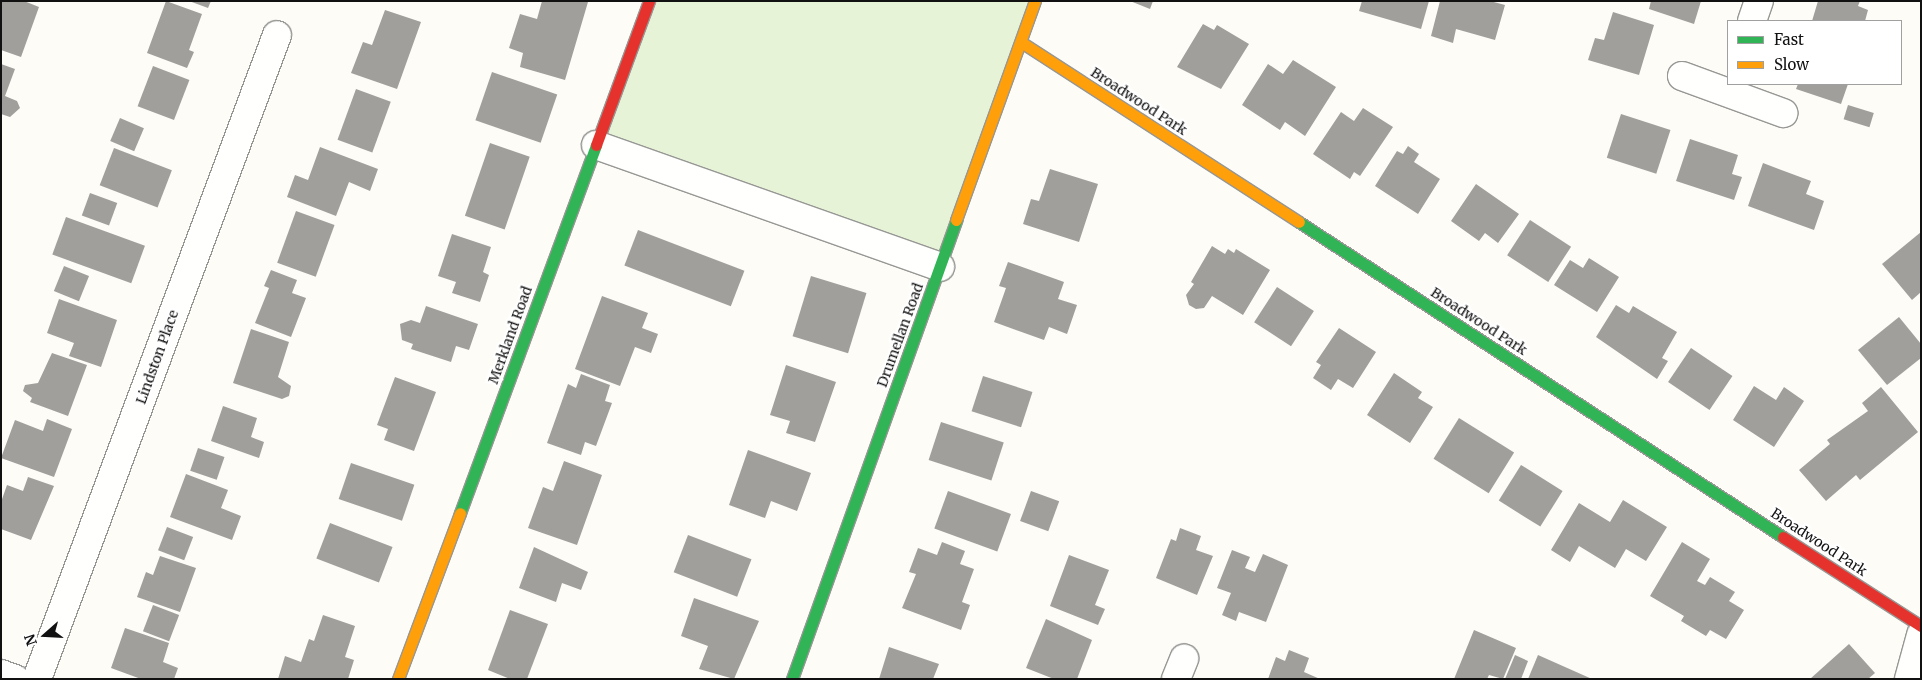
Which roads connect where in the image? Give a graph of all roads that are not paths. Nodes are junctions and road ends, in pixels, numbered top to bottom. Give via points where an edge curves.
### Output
1 (649, 1) edge
2 (1035, 1) edge
3 (1759, 1) edge
4 (1752, 20) edge
5 (277, 35) dead end
6 (1021, 42) junction
7 (1682, 76) dead end
8 (1729, 88) edge
9 (1783, 113) dead end
10 (596, 145) junction
11 (940, 267) junction
12 (1921, 626) edge
13 (1921, 635) edge
14 (1, 674) edge
15 (15, 679) edge
16 (37, 679) edge
17 (398, 679) edge
18 (792, 679) edge
19 (1909, 679) edge

1 - 10 street, Merkland Road
2 - 6 street, Drumellan Road
3 - 4 street
5 - 16 street, Lindston Place
6 - 11 street, Drumellan Road
6 - 12 street, Broadwood Park
7 - 8 street
8 - 9 street
10 - 11 street
10 - 17 street, Merkland Road
11 - 18 street, Drumellan Road
13 - 19 street
14 - 15 street

